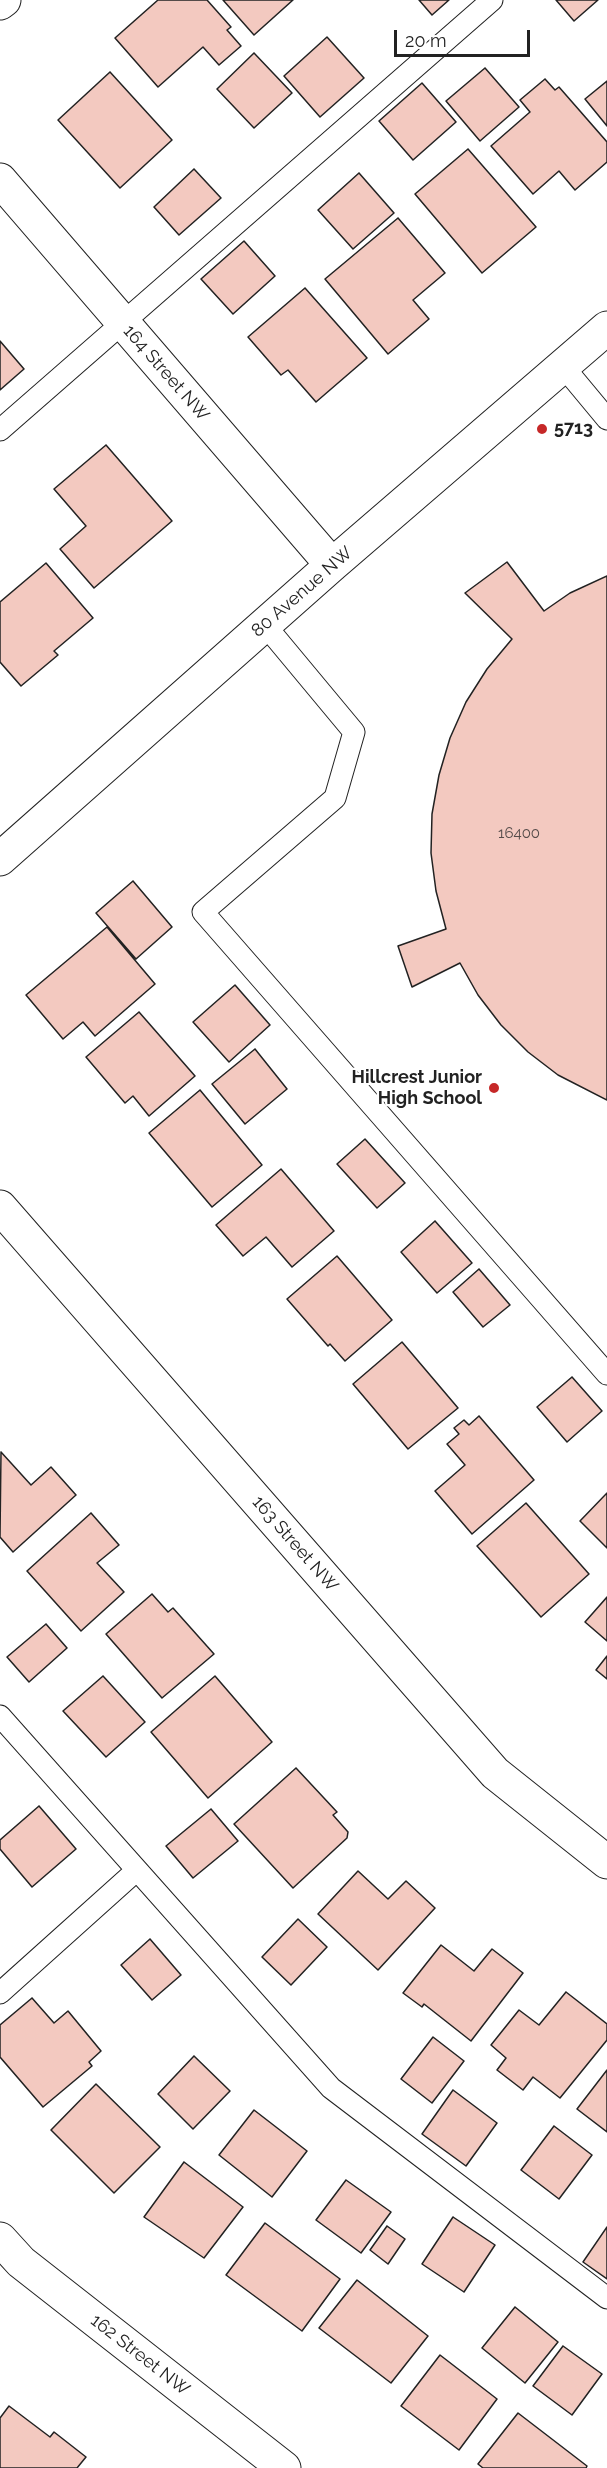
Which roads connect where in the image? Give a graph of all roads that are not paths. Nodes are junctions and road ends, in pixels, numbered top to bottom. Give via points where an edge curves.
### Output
1 (4, 0) edge
2 (492, 0) edge
3 (0, 3) edge
4 (0, 180) edge
5 (122, 322) junction
6 (607, 328) edge
7 (563, 366) junction
8 (607, 419) edge
9 (0, 430) edge
10 (332, 565) junction
11 (265, 625) junction
12 (0, 859) edge
13 (0, 1208) edge
14 (607, 1374) edge
15 (0, 1716) edge
16 (607, 1863) edge
17 (137, 1870) junction
18 (0, 1993) edge
19 (0, 2239) edge
20 (607, 2298) edge
21 (284, 2468) edge

1 - 3 street
2 - 5 lane
4 - 5 street, 164 Street NW
5 - 9 lane
5 - 10 street, 164 Street NW
6 - 7 street, 80 Avenue NW
7 - 8 lane
7 - 10 street, 80 Avenue NW
10 - 11 street, 80 Avenue NW
11 - 12 street, 80 Avenue NW
11 - 14 lane via 354,732 335,798 203,912
13 - 16 street, 163 Street NW via 495,1773
15 - 17 lane
17 - 18 lane
17 - 20 lane via 331,2088
19 - 21 street, 162 Street NW via 21,2262

